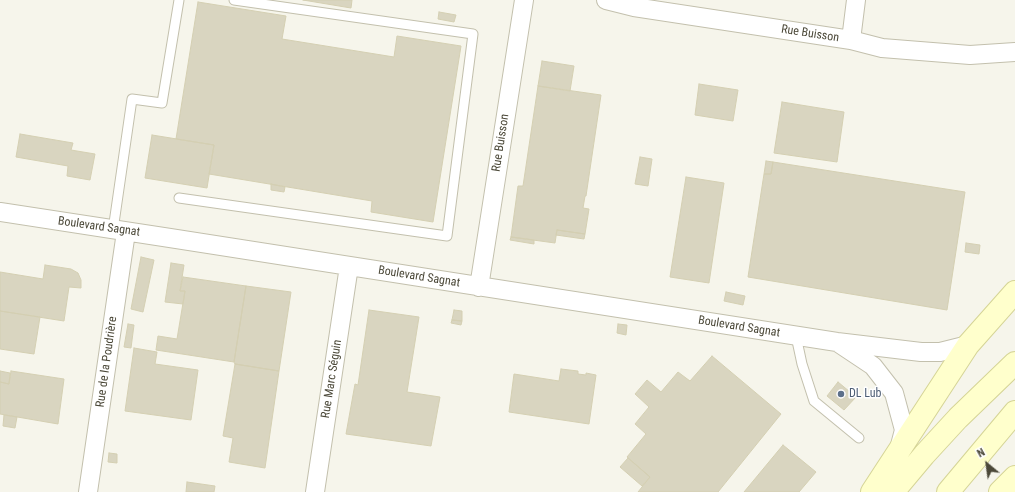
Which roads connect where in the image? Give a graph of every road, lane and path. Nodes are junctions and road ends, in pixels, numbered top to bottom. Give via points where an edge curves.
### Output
1 (178, 0) edge
2 (234, 0) edge
3 (524, 0) edge
4 (606, 0) edge
5 (856, 0) edge
6 (851, 40) junction
7 (1015, 52) edge
8 (179, 198) dead end
9 (0, 212) edge
10 (119, 231) junction
11 (349, 266) junction
12 (479, 287) junction
13 (1015, 292) edge
14 (796, 336) junction
15 (837, 342) junction
16 (968, 345) junction
17 (1015, 363) edge
18 (1015, 412) edge
19 (859, 438) dead end
20 (899, 452) junction
21 (1015, 477) edge
22 (88, 492) edge
23 (315, 492) edge
24 (872, 492) edge
25 (893, 492) edge
26 (948, 492) edge
27 (1000, 492) edge

1 - 10 lane via 162,103 132,99
2 - 8 lane via 473,34 446,236
3 - 12 street, Rue Buisson
4 - 6 street, Rue Buisson via 634,7
5 - 6 street
6 - 7 street, Rue Buisson via 882,48 970,55
9 - 10 street, Boulevard Sagnat
10 - 11 street, Boulevard Sagnat
10 - 22 street, Rue de la Poudrière
11 - 12 street, Boulevard Sagnat
11 - 23 street, Rue Marc Séguin
12 - 14 street, Boulevard Sagnat
13 - 16 main road
14 - 15 street, Boulevard Sagnat
14 - 19 lane via 814,401
15 - 16 street, Boulevard Sagnat via 921,352 940,352
15 - 20 street via 873,366 894,393 904,430
16 - 20 main road
17 - 25 main road via 958,418
18 - 26 main road
20 - 24 main road
21 - 27 main road

